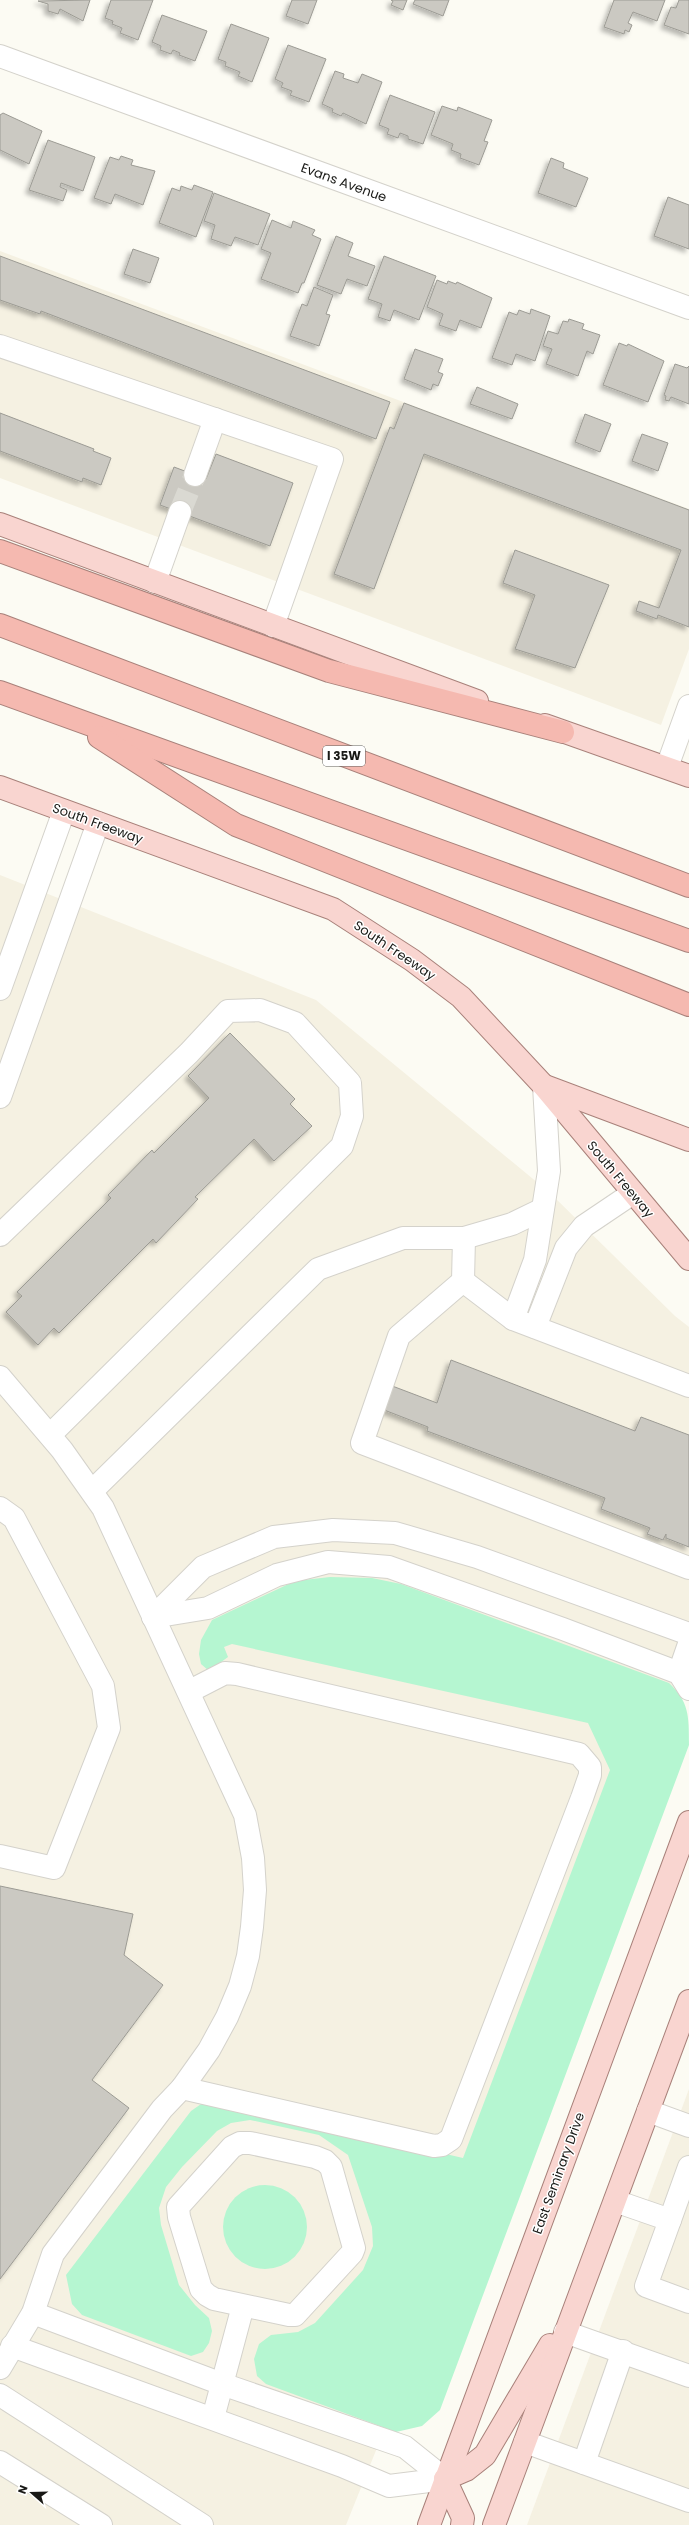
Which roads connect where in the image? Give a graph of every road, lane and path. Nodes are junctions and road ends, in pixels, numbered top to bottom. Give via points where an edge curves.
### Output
1 (0, 56) edge
2 (689, 308) edge
3 (0, 346) edge
4 (215, 419) junction
5 (195, 475) tunnel mouth
6 (180, 512) tunnel mouth
7 (0, 524) edge
8 (0, 551) edge
9 (155, 582) junction
10 (0, 625) edge
11 (273, 626) junction
12 (0, 692) edge
13 (689, 706) edge
14 (64, 715) junction
15 (563, 732) junction
16 (667, 767) junction
17 (689, 776) edge
18 (0, 787) edge
19 (64, 811) junction
20 (98, 823) junction
21 (689, 886) edge
22 (689, 940) edge
23 (0, 988) edge
24 (689, 1005) edge
25 (544, 1086) junction
26 (0, 1097) edge
27 (689, 1140) edge
28 (633, 1193) junction
29 (541, 1210) junction
30 (0, 1235) edge
31 (464, 1238) junction
32 (689, 1259) edge
33 (463, 1281) junction
34 (513, 1319) junction
35 (535, 1327) junction
36 (0, 1377) edge
37 (689, 1386) edge
38 (50, 1435) junction
39 (92, 1491) junction
40 (0, 1508) edge
41 (689, 1568) edge
42 (153, 1616) junction
43 (689, 1634) edge
44 (689, 1644) edge
45 (684, 1681) edge
46 (190, 1691) junction
47 (689, 1822) edge
48 (0, 1856) edge
49 (689, 2001) edge
50 (182, 2088) junction
51 (648, 2111) junction
52 (689, 2126) edge
53 (689, 2167) edge
54 (615, 2201) junction
55 (670, 2220) junction
56 (578, 2298) junction
57 (689, 2302) edge
58 (243, 2306) junction
59 (33, 2314) junction
60 (565, 2332) junction
61 (12, 2346) junction
62 (623, 2351) junction
63 (0, 2368) edge
64 (689, 2376) edge
65 (222, 2384) junction
66 (0, 2396) edge
67 (213, 2418) junction
68 (525, 2442) junction
69 (0, 2462) edge
70 (584, 2463) junction
71 (445, 2480) junction
72 (689, 2501) edge
73 (101, 2525) edge
74 (202, 2525) edge
75 (429, 2525) edge
76 (462, 2525) edge
77 (494, 2525) edge

1 - 2 street, Evans Avenue
3 - 4 street
4 - 5 street
4 - 11 street via 332,459
6 - 9 street
7 - 9 main road
8 - 15 highway via 329,671
9 - 11 main road
10 - 21 highway, I 35W
11 - 15 main road
12 - 14 highway
13 - 16 street
14 - 22 highway
14 - 24 highway via 236,824
15 - 16 main road
16 - 17 main road
18 - 19 main road, South Freeway
19 - 20 main road, South Freeway
19 - 23 street
20 - 25 main road, South Freeway via 333,909 412,960 461,998
20 - 26 street
25 - 27 main road
25 - 28 main road, South Freeway
25 - 29 street via 549,1171
28 - 32 main road, South Freeway
28 - 35 street via 584,1226 566,1248
29 - 31 street via 512,1224
29 - 34 street via 535,1260
30 - 38 street via 189,1053 228,1011 260,1010 296,1023 350,1083 352,1116 342,1146
31 - 33 street
31 - 39 street via 403,1238 318,1269
33 - 34 street
33 - 41 street via 399,1336 362,1443
34 - 35 street
35 - 37 street
36 - 38 street
38 - 39 street
39 - 42 street via 103,1508
40 - 48 street via 14,1518 103,1686 109,1728 54,1868
42 - 43 street via 203,1567 274,1537 333,1530 395,1533 477,1557
42 - 45 street via 208,1608 277,1575 328,1562 389,1567 535,1618
42 - 46 street
44 - 45 street
46 - 50 street via 246,1818 255,1890 248,1956 240,1986 209,2050
46 - 50 street via 230,1672 579,1754 590,1767 590,1775 451,2139 442,2145 434,2146
47 - 71 main road, East Seminary Drive
49 - 51 main road
50 - 59 street via 162,2109 52,2254
51 - 52 street
51 - 54 main road
53 - 55 street
54 - 55 street
54 - 56 main road
55 - 57 street via 646,2286
56 - 60 main road
56 - 71 main road via 485,2455 466,2470
58 - 58 street via 289,2316 295,2315 352,2253 354,2242 331,2167 325,2161 250,2143 240,2143 232,2148 178,2207 201,2289 214,2299
58 - 65 street
59 - 61 street
59 - 65 street
60 - 62 street
60 - 68 main road
61 - 63 street
61 - 67 street
62 - 64 street
62 - 70 street
65 - 67 street
65 - 71 street via 405,2447
66 - 74 street
67 - 71 street via 389,2486
68 - 70 street
68 - 77 main road
69 - 73 street
70 - 72 street
71 - 75 main road, East Seminary Drive
71 - 76 main road via 463,2518

